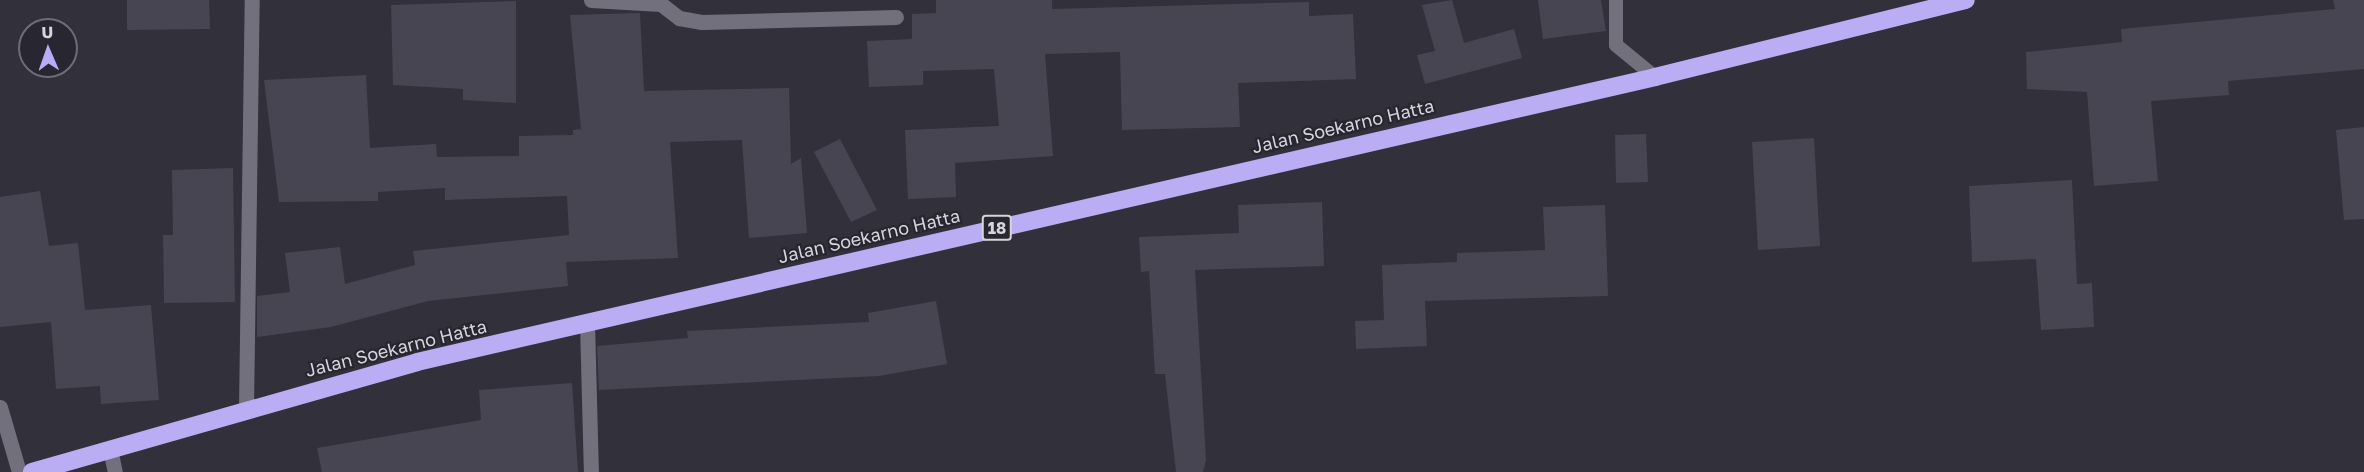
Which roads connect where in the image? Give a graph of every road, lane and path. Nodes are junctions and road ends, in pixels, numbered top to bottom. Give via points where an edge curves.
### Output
1 (252, 0) edge
2 (591, 0) edge
3 (1616, 0) edge
4 (1957, 1) edge
5 (896, 17) dead end
6 (1654, 77) junction
7 (587, 323) junction
8 (0, 407) edge
9 (246, 408) junction
10 (110, 449) junction
11 (19, 472) edge
12 (32, 472) edge
13 (114, 472) edge
14 (591, 472) edge

1 - 9 street
2 - 5 street via 661,4 679,18 702,22
3 - 6 lane via 1616,45
4 - 6 highway, Jalan Soekarno Hatta / 18
6 - 7 highway, Jalan Soekarno Hatta / 18
7 - 9 highway, Jalan Soekarno Hatta / 18
7 - 14 street
8 - 11 street
9 - 10 highway, Jalan Soekarno Hatta / 18
10 - 12 highway, Jalan Soekarno Hatta / 18
10 - 13 street

